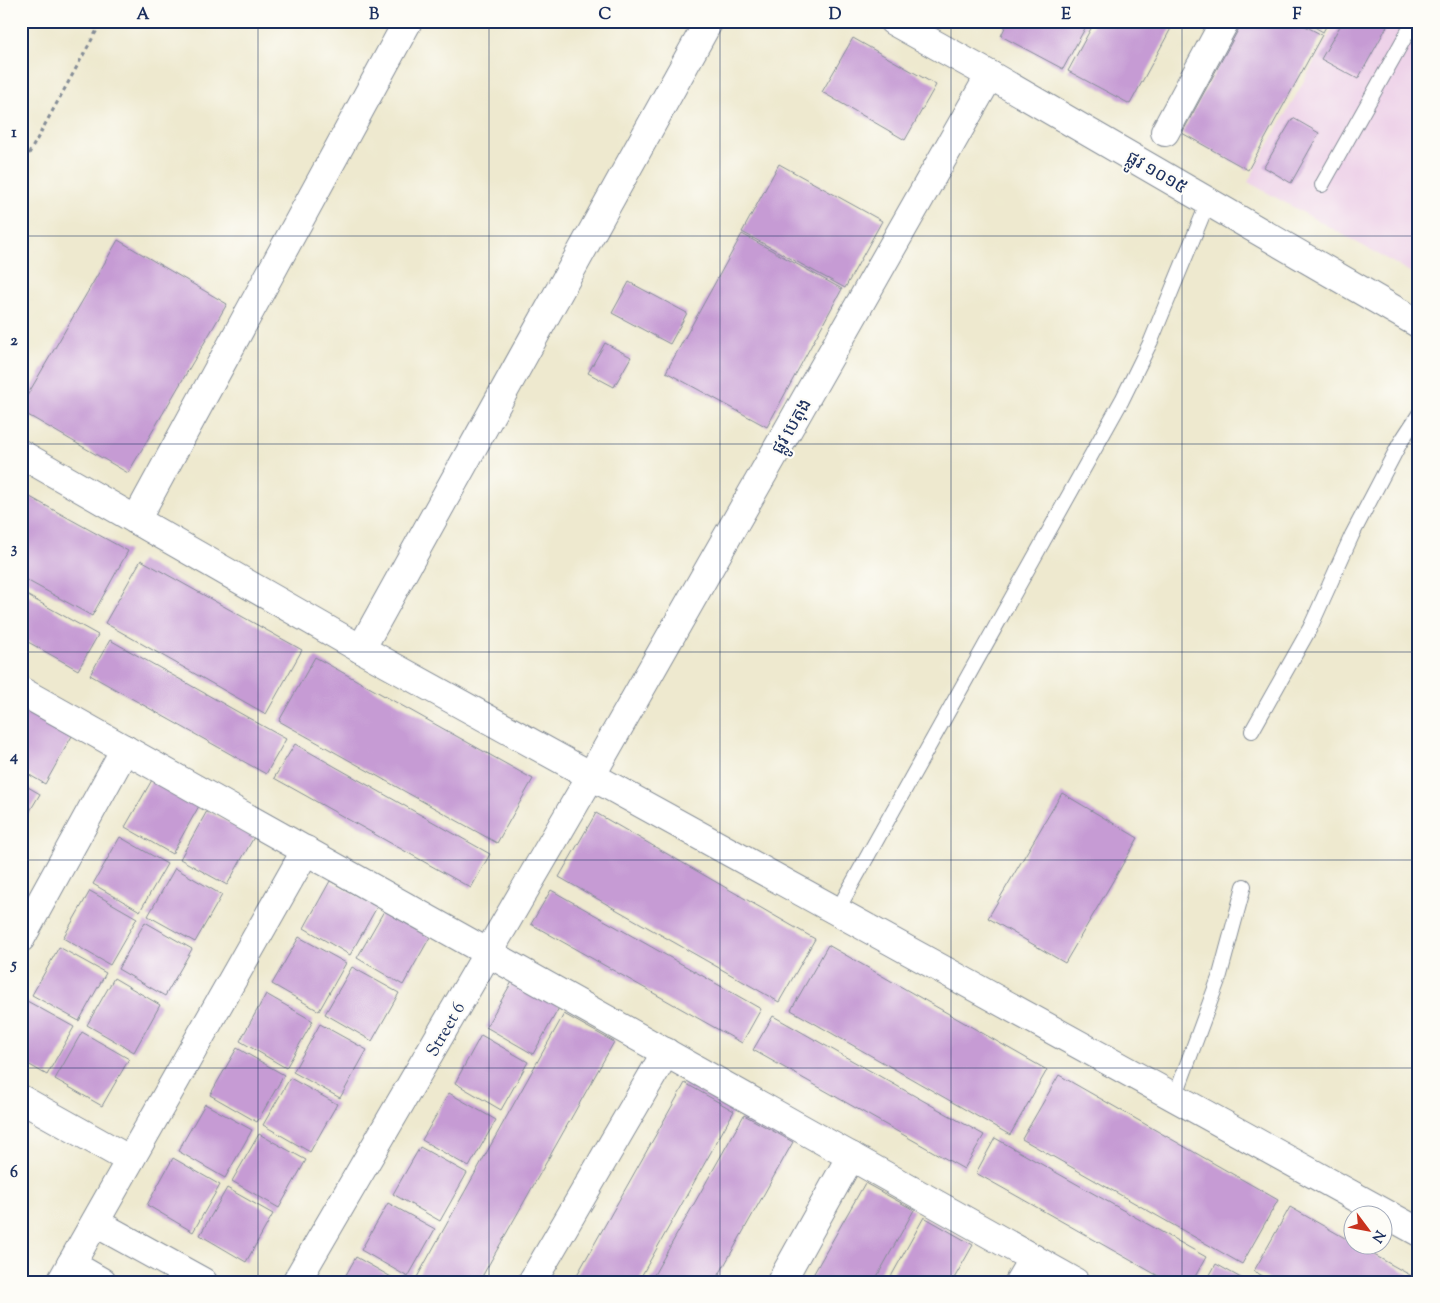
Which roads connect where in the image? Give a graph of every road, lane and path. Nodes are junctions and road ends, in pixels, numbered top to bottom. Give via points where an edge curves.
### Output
1 (102, 21) edge
2 (408, 21) edge
3 (709, 21) edge
4 (893, 21) edge
5 (1225, 21) edge
6 (1414, 21) edge
7 (990, 75) junction
8 (1164, 132) dead end
9 (21, 168) edge
10 (1322, 185) dead end
11 (1208, 202) junction
12 (1419, 324) edge
13 (1419, 414) edge
14 (21, 454) edge
15 (136, 520) junction
16 (361, 649) junction
17 (21, 691) edge
18 (1252, 731) dead end
19 (125, 749) junction
20 (592, 776) junction
21 (306, 850) junction
22 (1244, 886) dead end
23 (837, 911) junction
24 (21, 938) edge
25 (489, 953) junction
26 (666, 1052) junction
27 (1175, 1097) junction
28 (21, 1100) edge
29 (852, 1156) junction
30 (130, 1160) junction
31 (96, 1222) junction
32 (1419, 1232) edge
33 (1033, 1258) junction
34 (66, 1273) edge
35 (102, 1282) edge
36 (203, 1282) edge
37 (296, 1282) edge
38 (532, 1282) edge
39 (780, 1282) edge
40 (1019, 1282) edge
41 (1075, 1282) edge

1 - 9 path
2 - 15 street
3 - 16 street
4 - 7 street, ផ្លូវ ១០១៥
5 - 8 street
6 - 10 lane
7 - 11 street, ផ្លូវ ១០១៥
7 - 20 street, ផ្លូវ បេតុង
11 - 12 street, ផ្លូវ ១០១៥
11 - 23 lane via 1151,341 1122,400
13 - 18 lane via 1400,443 1352,535 1310,628
14 - 15 street
15 - 16 street
16 - 20 street
17 - 19 street
19 - 21 street
19 - 24 street
20 - 23 street
20 - 25 street, Street 6
21 - 25 street
21 - 30 street
22 - 27 lane via 1220,975
23 - 27 street
25 - 26 street
25 - 37 street, Street 6
26 - 29 street
26 - 38 street
27 - 32 street
28 - 30 street
29 - 33 street
29 - 39 street
30 - 31 street
31 - 34 street
31 - 36 street
33 - 40 street
33 - 41 street
34 - 35 street

